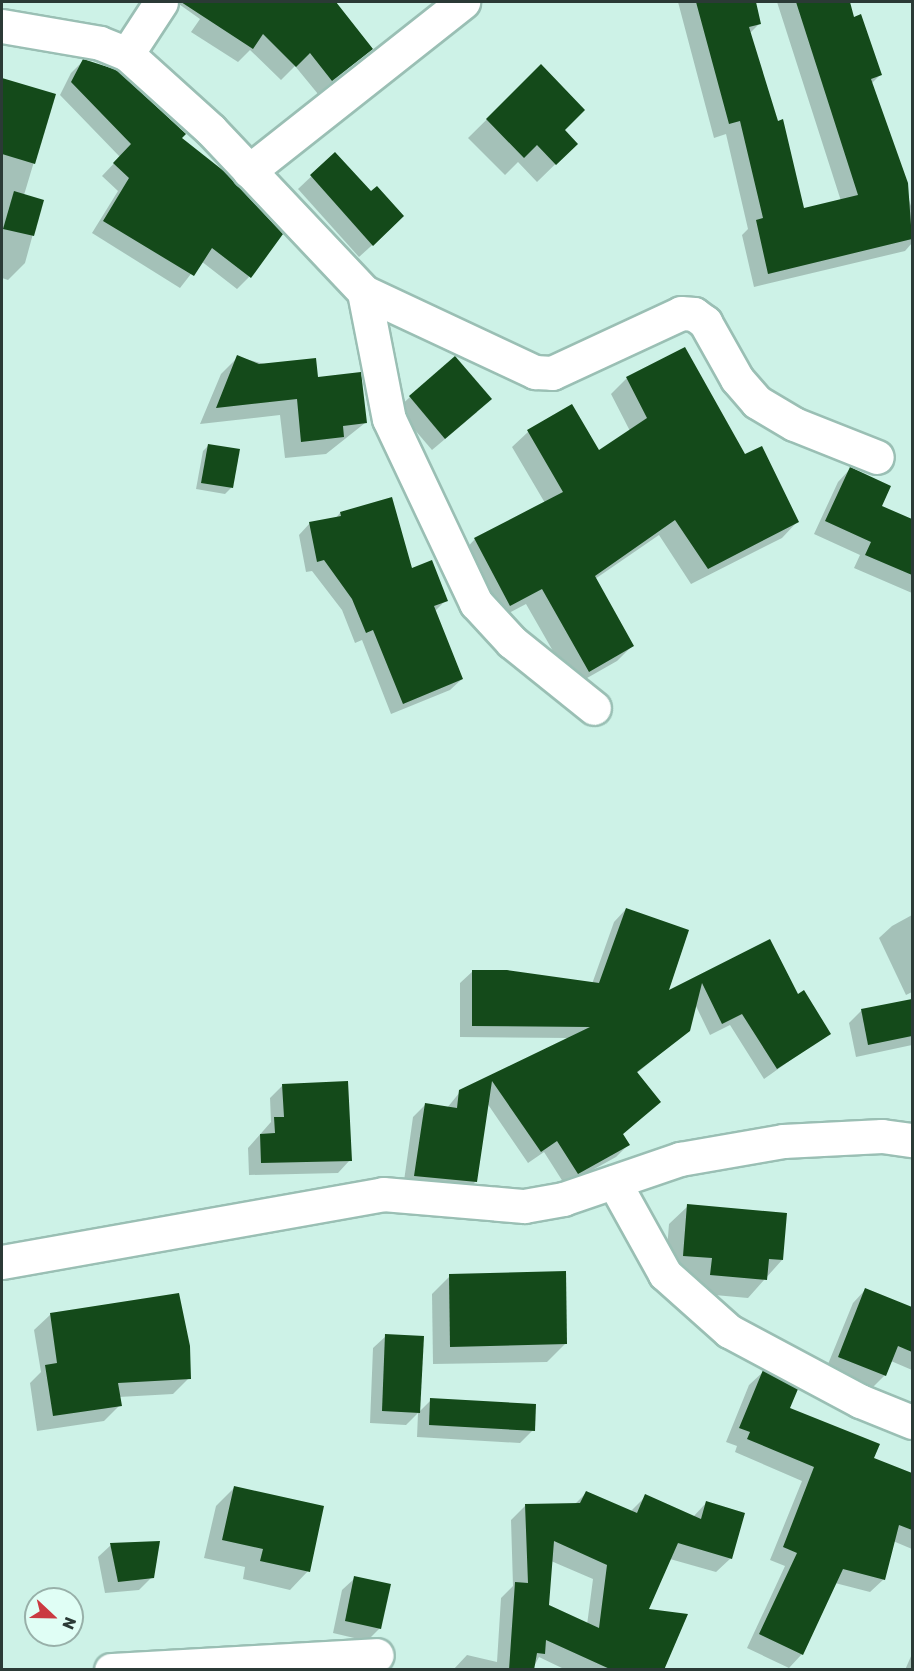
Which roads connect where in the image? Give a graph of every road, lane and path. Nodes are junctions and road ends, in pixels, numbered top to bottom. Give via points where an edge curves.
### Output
1 (161, 2) edge
2 (463, 2) edge
3 (2, 26) edge
4 (127, 54) junction
5 (249, 171) junction
6 (364, 292) junction
7 (877, 457) dead end
8 (594, 708) dead end
9 (912, 1140) edge
10 (614, 1182) junction
11 (2, 1262) edge
12 (912, 1422) edge
13 (377, 1655) dead end
14 (111, 1670) edge

1 - 4 street
2 - 5 street
3 - 4 street via 100,43
4 - 5 street via 211,130
5 - 6 street
6 - 7 street via 535,372 552,373 681,313 694,314 705,322 737,379 757,402 794,424
6 - 8 street via 389,419 476,603 512,642
9 - 10 street via 882,1136 783,1141 680,1159
10 - 11 street via 563,1199 524,1206 383,1194
10 - 12 street via 665,1274 729,1331 850,1396
13 - 14 street

